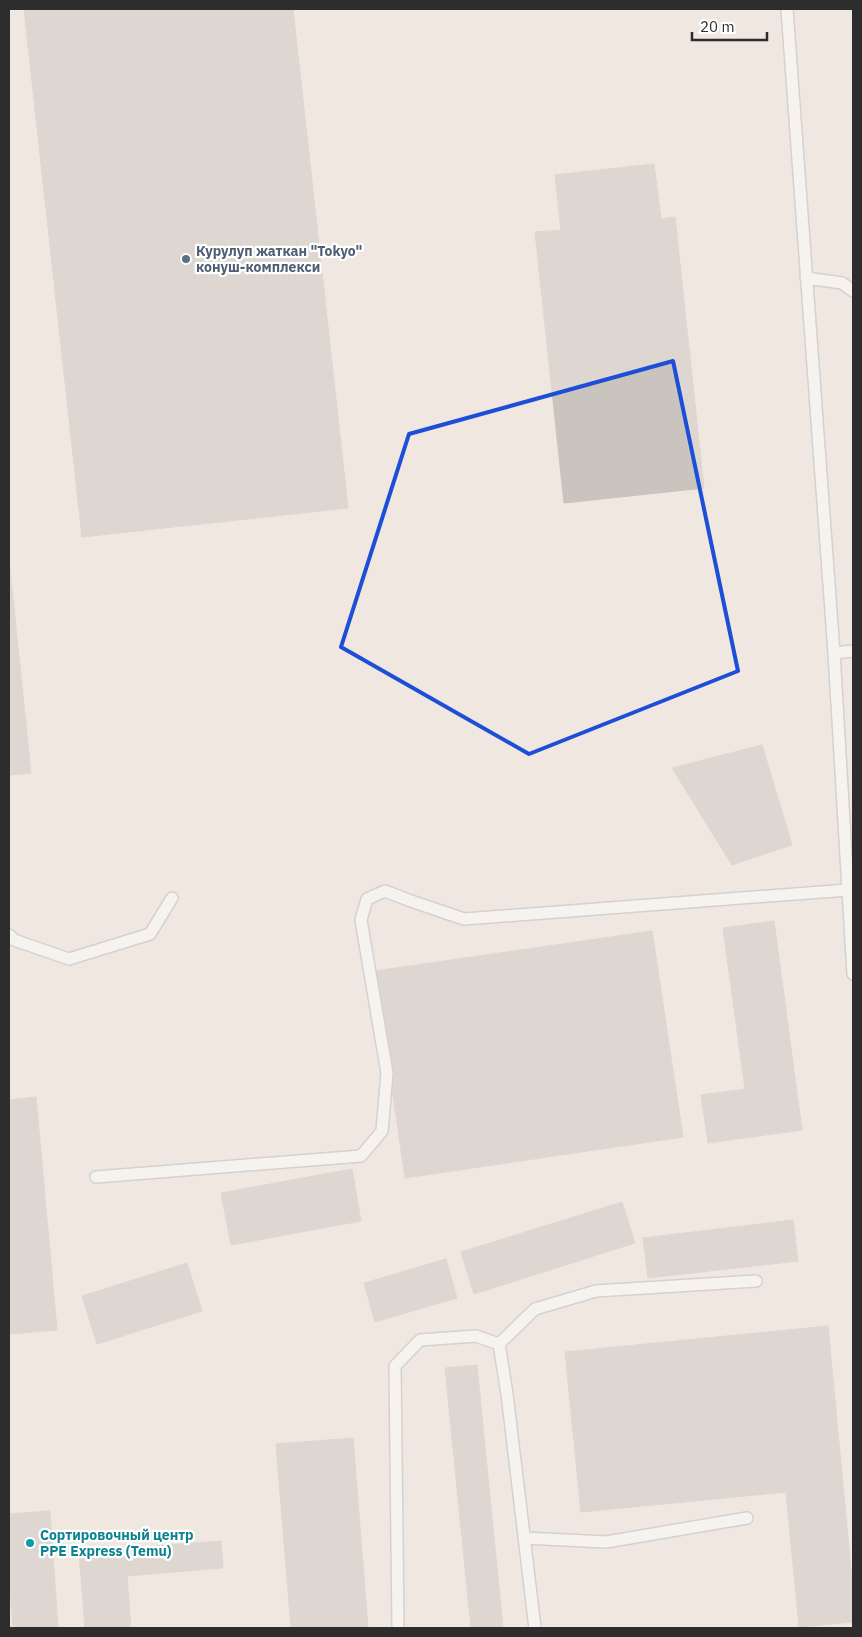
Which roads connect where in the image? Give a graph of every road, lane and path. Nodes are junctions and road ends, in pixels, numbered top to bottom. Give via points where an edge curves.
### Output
1 (787, 9) edge
2 (806, 278) junction
3 (853, 291) edge
4 (853, 651) edge
5 (834, 653) junction
6 (841, 772) junction
7 (853, 772) edge
8 (848, 890) junction
9 (172, 898) dead end
10 (9, 935) edge
11 (853, 974) edge
12 (96, 1177) dead end
13 (756, 1281) dead end
14 (499, 1344) junction
15 (746, 1518) dead end
16 (524, 1538) junction
17 (398, 1628) edge
18 (535, 1628) edge

1 - 2 lane
2 - 3 lane via 842,283
2 - 5 lane
4 - 5 lane
5 - 6 lane
6 - 7 lane
6 - 8 lane
8 - 11 lane
8 - 12 lane via 464,919 385,891 367,899 362,920 387,1074 382,1131 361,1156
9 - 10 lane via 150,934 69,959 14,940
13 - 14 lane via 596,1291 535,1309
14 - 16 lane via 508,1394
14 - 17 lane via 476,1336 420,1340 395,1366
15 - 16 lane via 606,1542
16 - 18 lane

